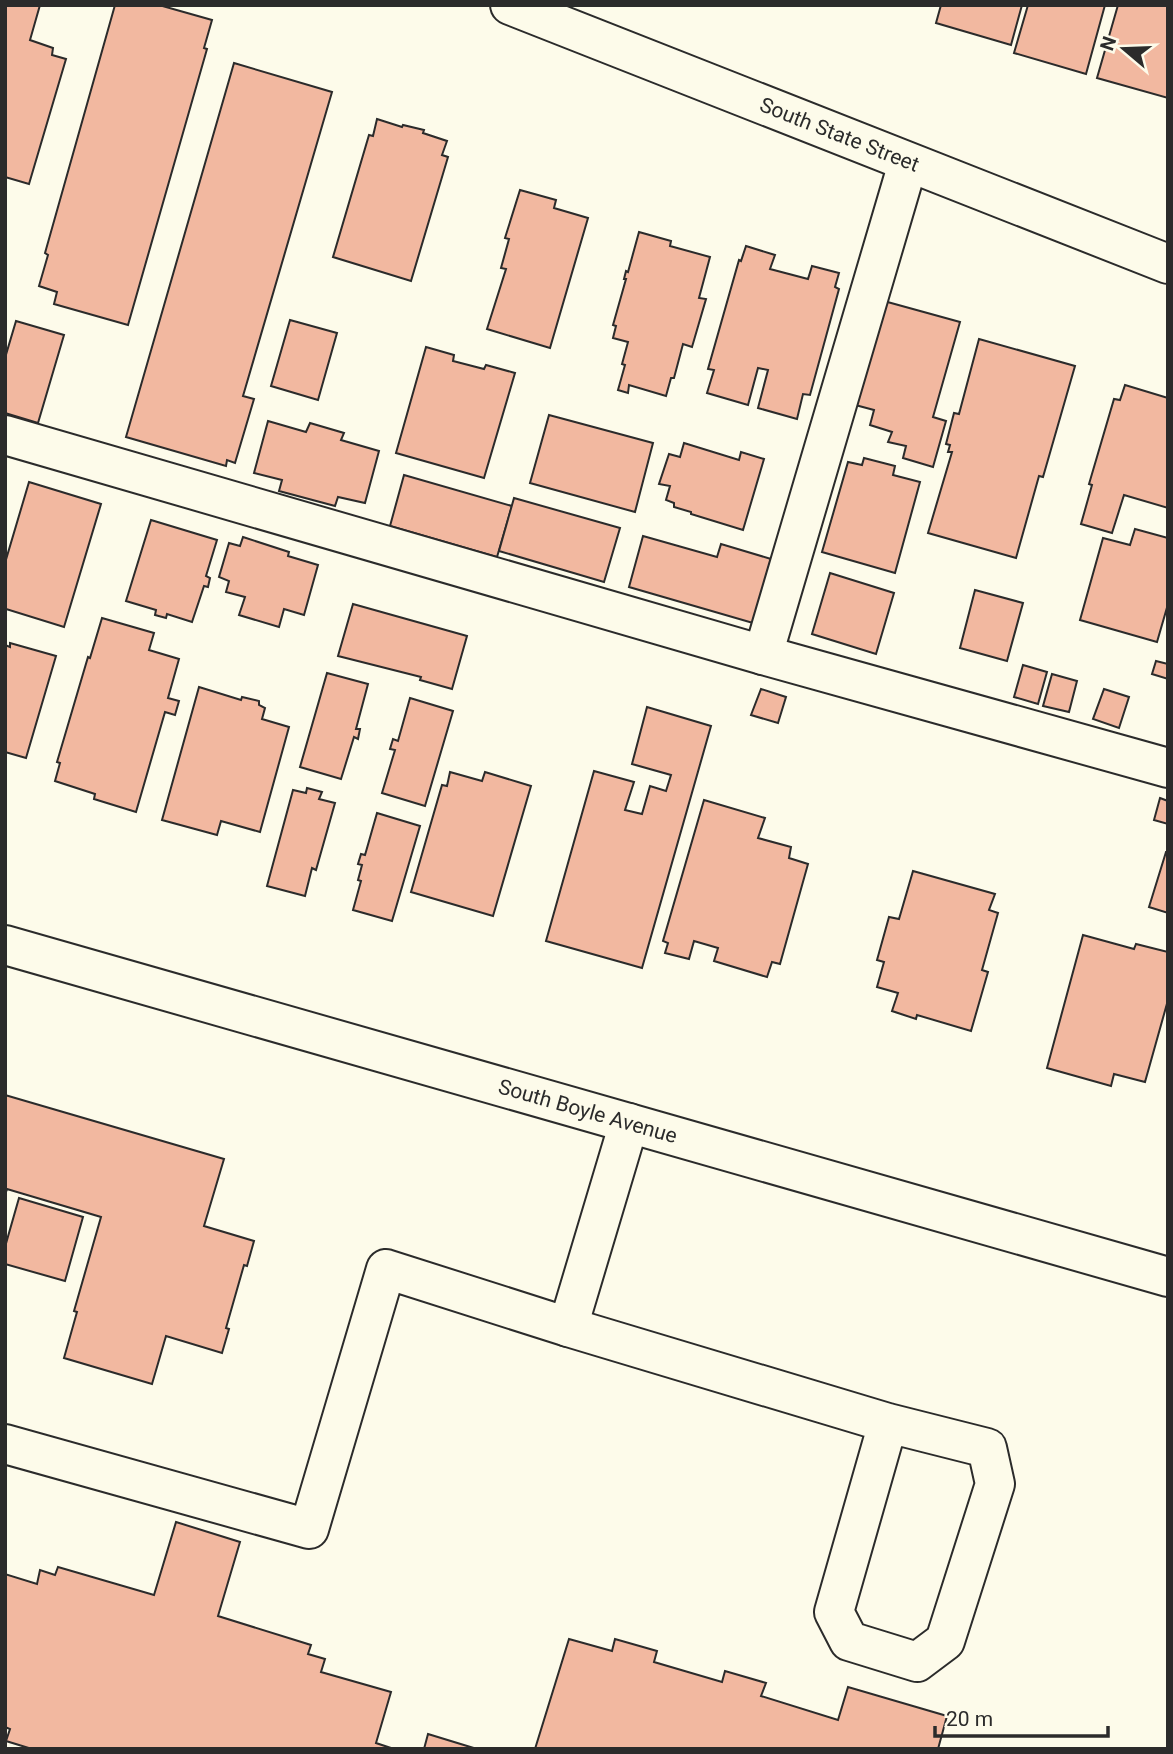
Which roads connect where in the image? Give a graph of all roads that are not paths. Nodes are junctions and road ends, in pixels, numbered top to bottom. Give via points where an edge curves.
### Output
1 (510, 5) edge
2 (582, 19) edge
3 (908, 163) junction
4 (1168, 264) edge
5 (5, 435) edge
6 (763, 655) junction
7 (1168, 768) edge
8 (5, 945) edge
9 (629, 1123) junction
10 (1168, 1277) edge
11 (568, 1327) junction
12 (888, 1423) junction
13 (5, 1444) edge

1 - 2 main road, South State Street
2 - 3 main road, South State Street
3 - 4 main road, South State Street
3 - 6 main road
5 - 6 main road
6 - 7 main road
8 - 9 main road, South Boyle Avenue
9 - 10 main road, South Boyle Avenue
9 - 11 main road
11 - 12 main road
11 - 13 main road via 386,1269 309,1529
12 - 12 main road via 987,1448 995,1484 945,1641 917,1662 849,1641 834,1612

